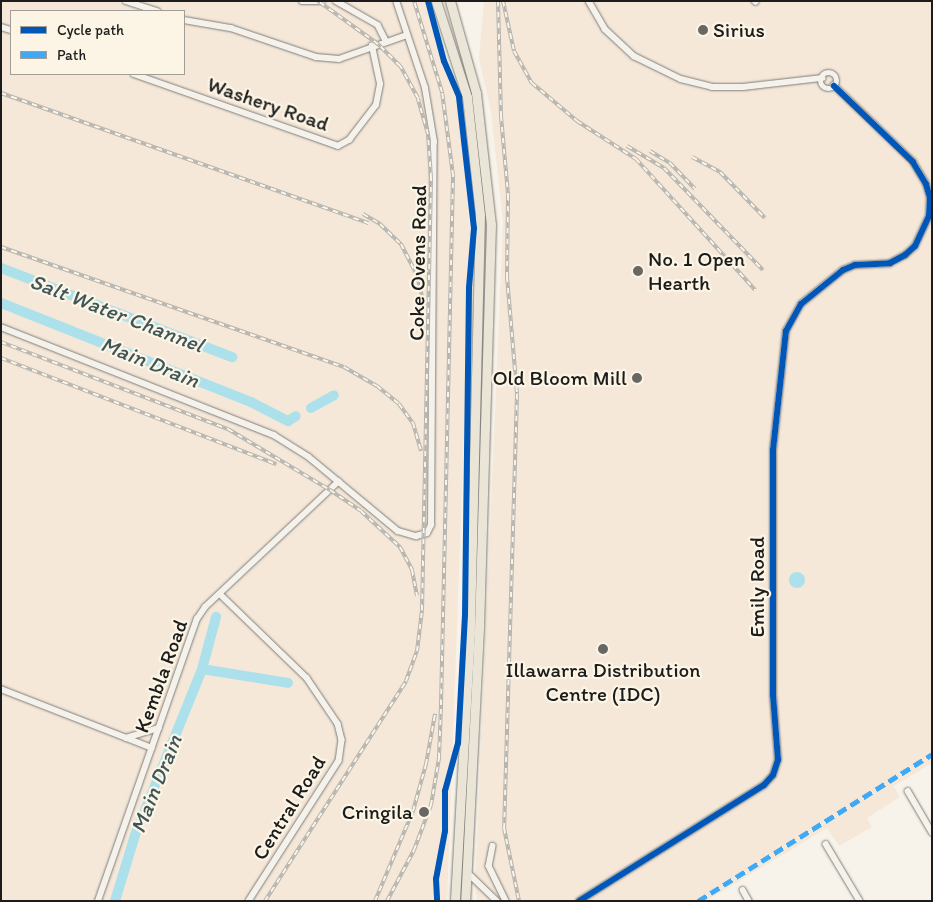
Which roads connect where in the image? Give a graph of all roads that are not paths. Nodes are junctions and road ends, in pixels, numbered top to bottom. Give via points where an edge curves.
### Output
1 (126, 1) edge
2 (302, 1) edge
3 (322, 1) edge
4 (336, 1) edge
5 (396, 1) edge
6 (436, 1) edge
7 (450, 1) edge
8 (590, 1) edge
9 (154, 10) edge
10 (185, 20) edge
11 (407, 34) junction
12 (386, 41) junction
13 (372, 46) junction
14 (137, 75) edge
15 (822, 78) junction
16 (834, 86) junction
17 (1, 327) edge
18 (338, 482) junction
19 (220, 594) junction
20 (1, 689) edge
21 (159, 728) junction
22 (126, 738) junction
23 (152, 748) junction
24 (908, 791) dead end
25 (932, 832) edge
26 (826, 844) dead end
27 (493, 846) dead end
28 (466, 870) junction
29 (743, 890) dead end
30 (98, 901) edge
31 (249, 901) edge
32 (455, 901) edge
33 (465, 901) edge
34 (497, 901) edge
35 (505, 901) edge
36 (579, 901) edge
37 (749, 901) edge
38 (860, 901) edge

1 - 9 street
2 - 3 street
4 - 12 street via 378,24
5 - 11 street, Coke Ovens Road
6 - 32 main road via 467,97 480,215 470,624
7 - 28 main road via 476,93 491,224 479,628
8 - 15 street via 614,39 634,56 658,69 712,87
10 - 13 street via 231,28 316,57 339,59
11 - 12 street
11 - 18 street, Coke Ovens Road via 425,88 436,170 429,531 416,536 398,531
12 - 13 street
13 - 14 street, Washery Road via 380,84 376,104 349,140 338,146
15 - 16 street via 825,87
15 - 16 street via 833,74
16 - 36 street, Emily Road via 913,162 926,184 930,198 929,216 916,246 890,263 855,265 843,270 801,304 786,331 773,450 773,695 778,760 773,775 764,785
17 - 18 street via 274,435 300,450
18 - 19 street, Kembla Road
19 - 21 street, Kembla Road via 197,618
19 - 31 street, Central Road via 307,678 338,724 342,740 339,761
20 - 22 street
21 - 22 street
21 - 23 street, Kembla Road
22 - 23 street
23 - 30 street, Kembla Road
24 - 25 street
26 - 38 street
27 - 35 street via 488,864
28 - 33 main road
28 - 34 street
29 - 37 street

